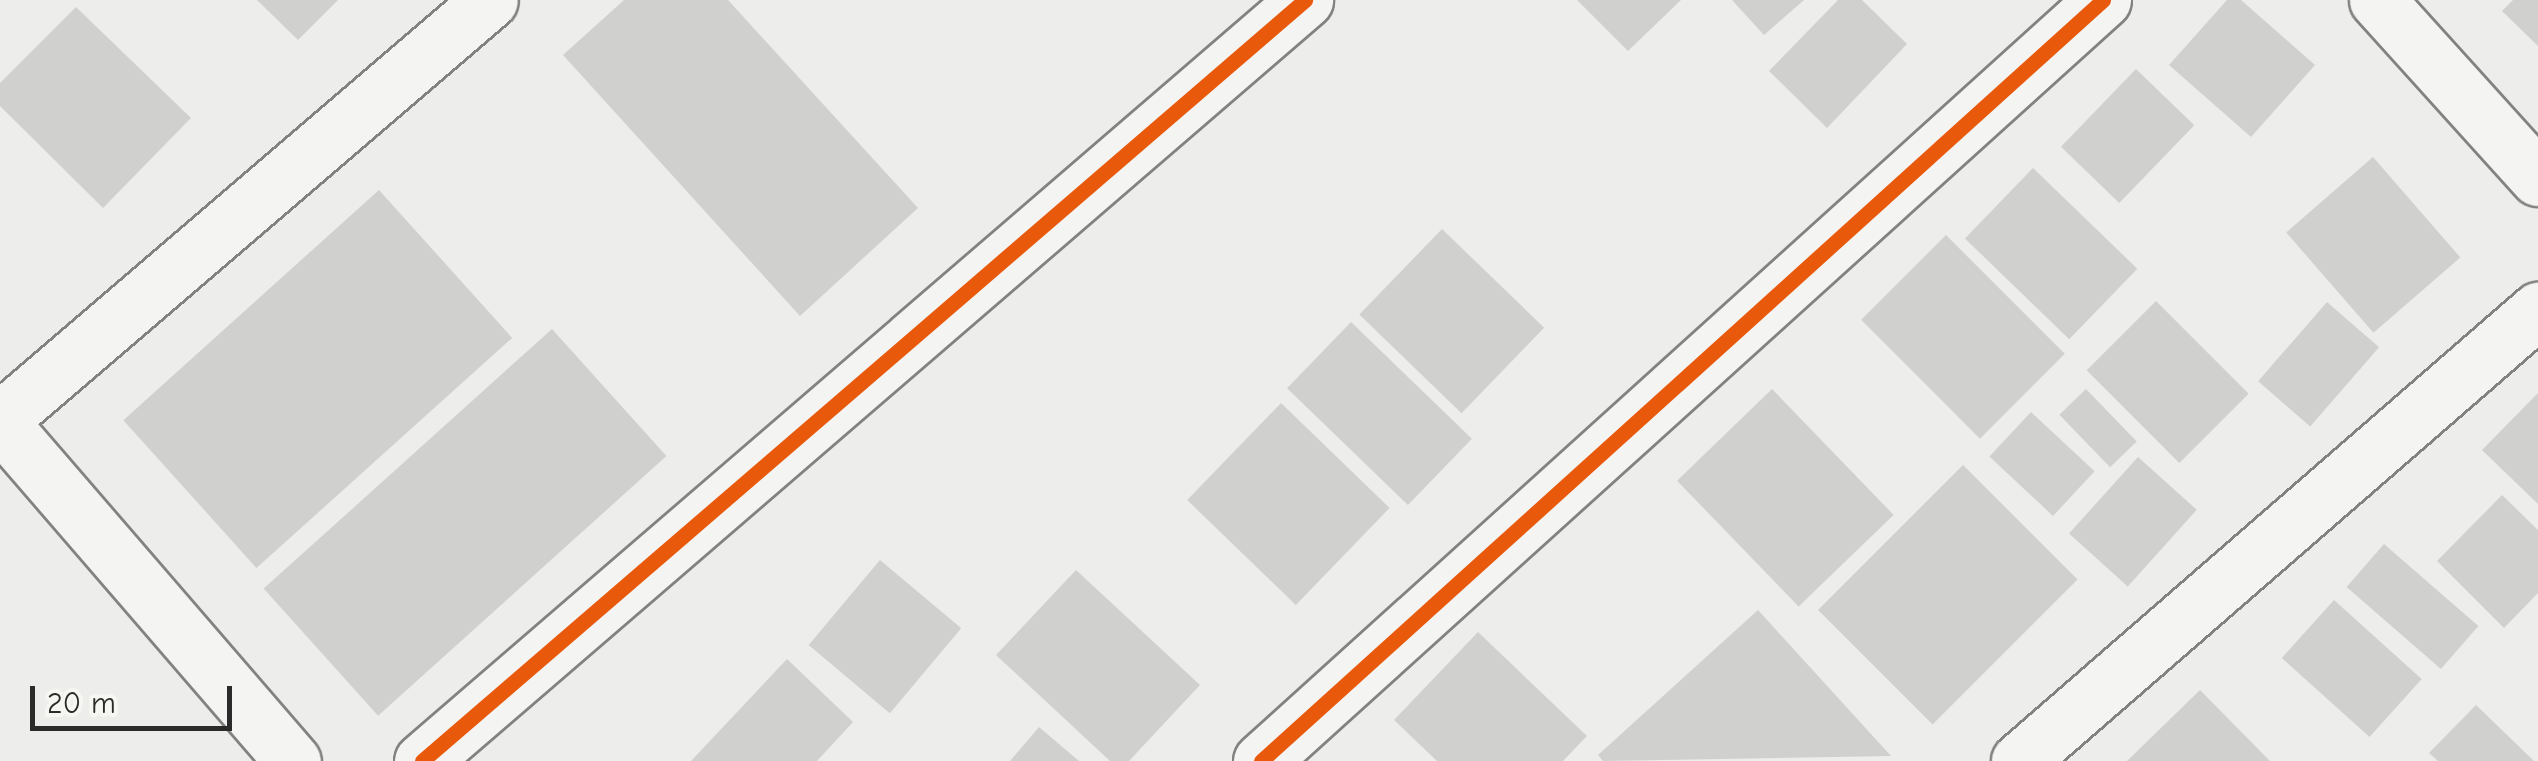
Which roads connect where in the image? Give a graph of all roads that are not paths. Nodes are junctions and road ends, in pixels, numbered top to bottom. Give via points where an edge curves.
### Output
1 (490, 0) edge
2 (1304, 0) edge
3 (2103, 0) edge
4 (2377, 0) edge
5 (2538, 178) edge
6 (2538, 310) edge
7 (0, 421) edge
8 (293, 761) edge
9 (422, 761) edge
10 (1261, 761) edge
11 (2019, 761) edge

1 - 7 street
2 - 9 street
3 - 10 street
4 - 5 street
6 - 11 street
7 - 8 street

